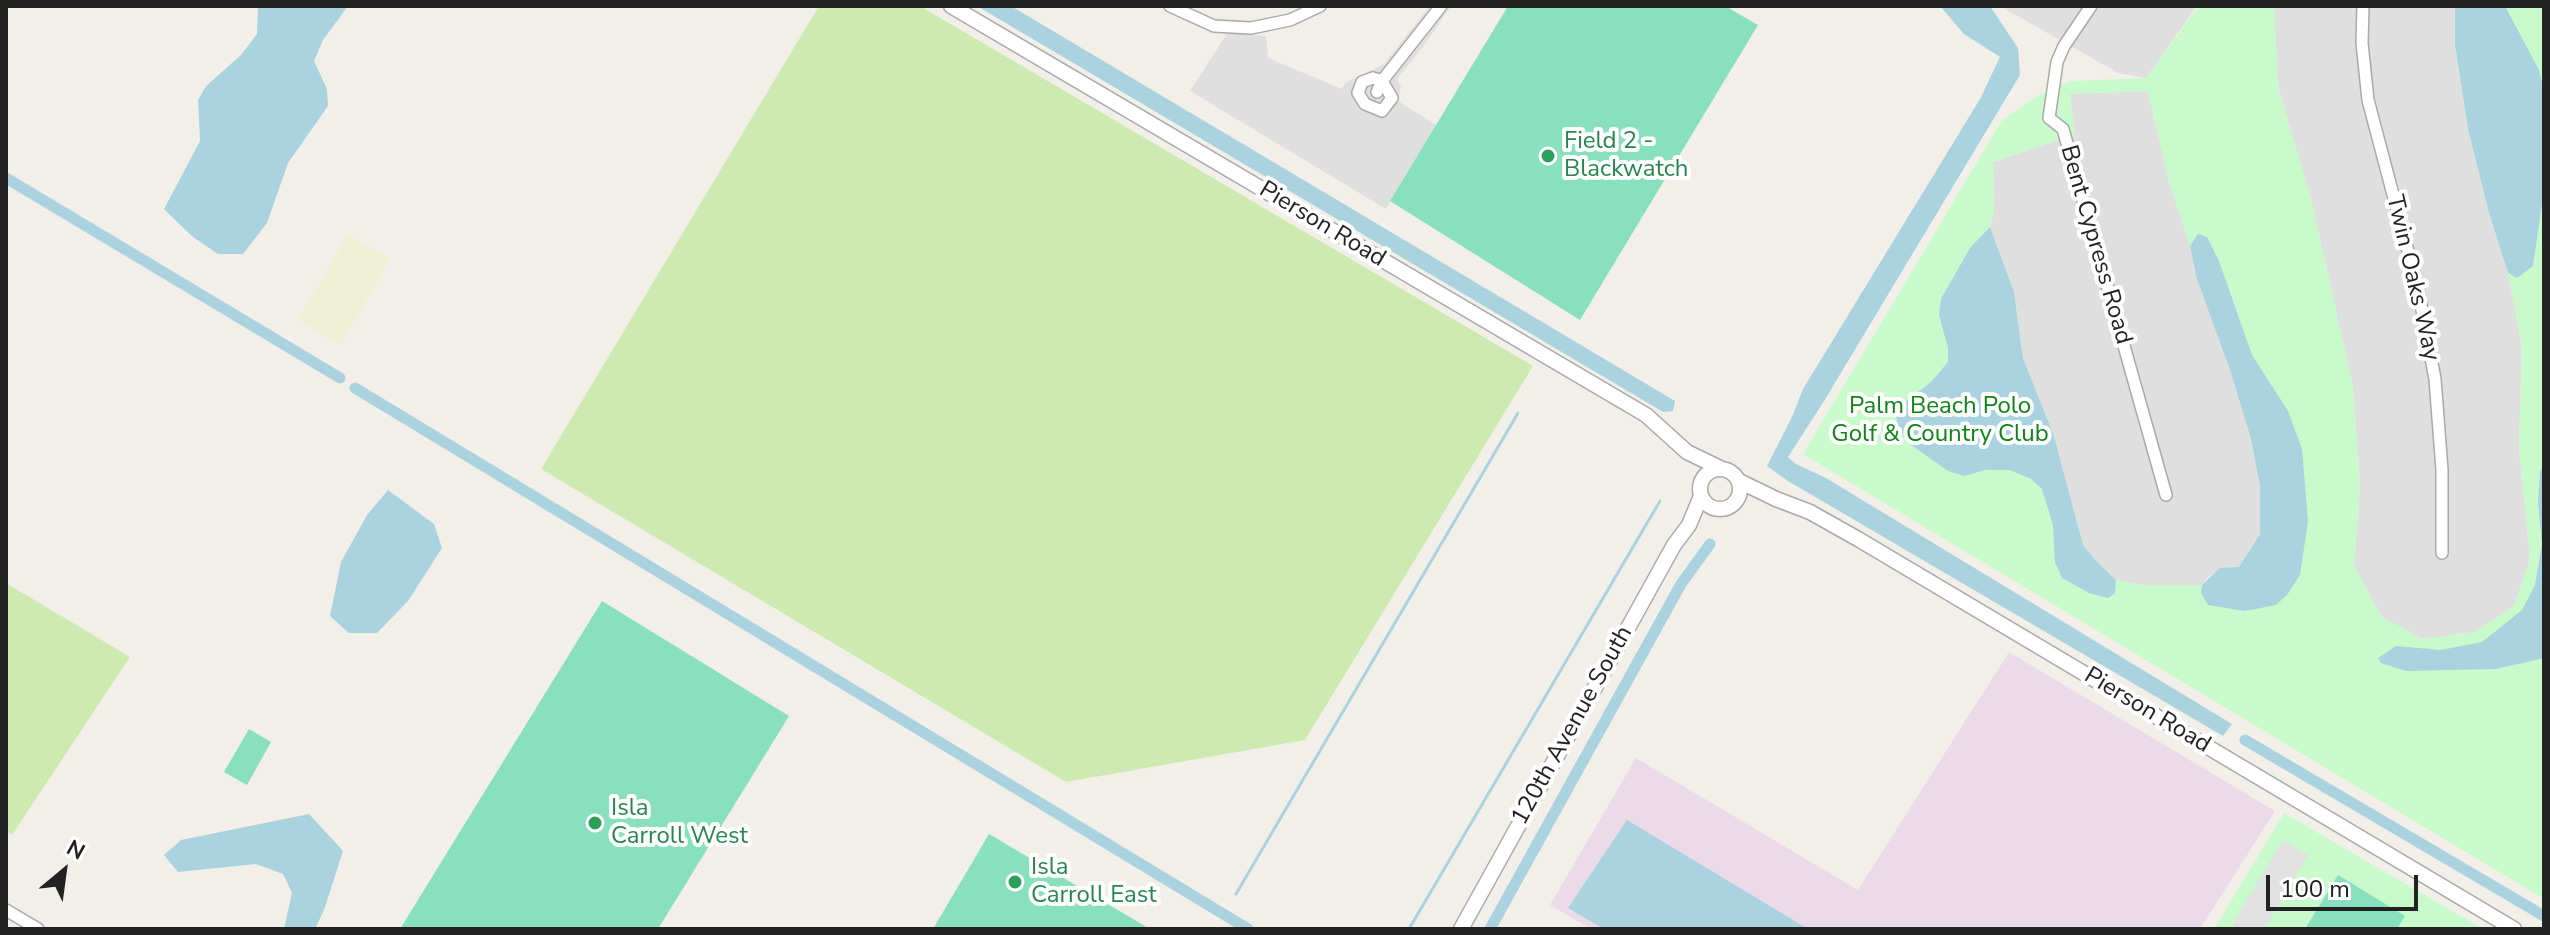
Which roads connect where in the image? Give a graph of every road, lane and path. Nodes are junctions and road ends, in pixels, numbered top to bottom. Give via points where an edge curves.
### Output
1 (951, 6) edge
2 (1170, 6) edge
3 (1320, 6) edge
4 (1441, 6) edge
5 (2091, 6) edge
6 (2363, 6) edge
7 (1380, 86) dead end
8 (1687, 452) junction
9 (1720, 468) junction
10 (1739, 481) junction
11 (1701, 489) junction
12 (2166, 495) dead end
13 (1776, 499) junction
14 (1738, 500) junction
15 (1714, 509) junction
16 (1689, 525) junction
17 (2442, 553) dead end
18 (6, 910) edge
19 (38, 929) edge
20 (1461, 929) edge
21 (2514, 929) edge

1 - 8 street, Pierson Road via 1646,415
2 - 3 street via 1214,26 1251,28 1290,20
4 - 7 street
5 - 12 street, Bent Cypress Road via 2057,62 2049,118 2063,129
6 - 17 street, Twin Oaks Way via 2368,100 2418,289 2435,379
8 - 9 street, Pierson Road
8 - 11 street, Pierson Road
9 - 10 street
9 - 11 street via 1705,475
10 - 13 street, Pierson Road
10 - 14 street
11 - 15 street via 1704,502
11 - 16 street, 120th Avenue South
13 - 14 street, Pierson Road
13 - 21 street, Pierson Road via 1858,539
14 - 15 street
15 - 16 street, 120th Avenue South
16 - 20 street, 120th Avenue South
18 - 19 street

